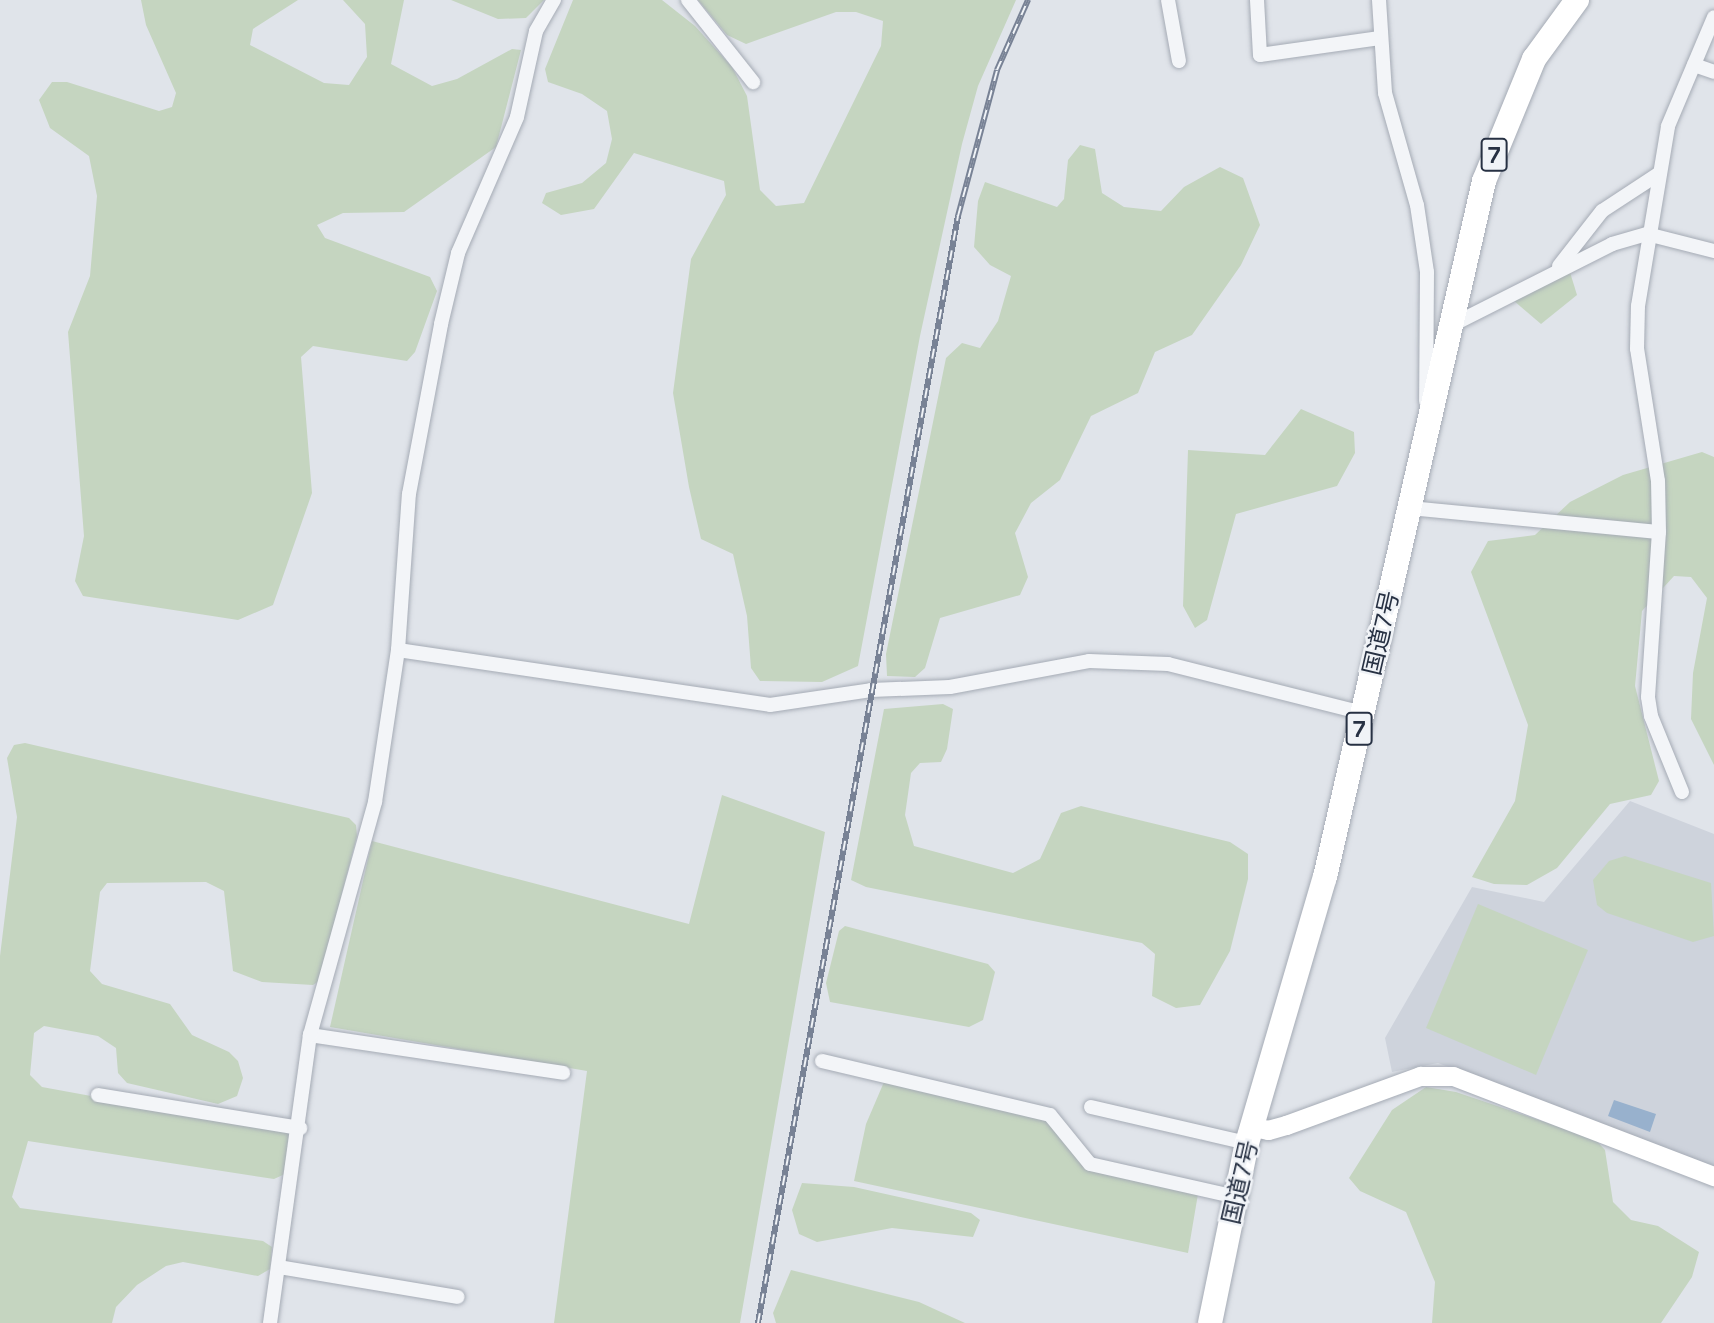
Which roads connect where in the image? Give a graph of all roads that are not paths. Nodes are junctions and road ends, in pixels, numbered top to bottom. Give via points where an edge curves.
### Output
1 (554, 0) edge
2 (688, 0) edge
3 (1168, 0) edge
4 (1257, 0) edge
5 (1379, 0) edge
6 (1577, 0) edge
7 (1714, 17) edge
8 (1380, 38) junction
9 (1179, 61) dead end
10 (1694, 65) junction
11 (1714, 72) edge
12 (753, 82) dead end
13 (1660, 173) junction
14 (1647, 234) junction
15 (1714, 251) edge
16 (1556, 269) junction
17 (1449, 327) junction
18 (1427, 416) junction
19 (1409, 508) junction
20 (1659, 532) junction
21 (398, 650) junction
22 (1363, 713) junction
23 (1682, 792) dead end
24 (310, 1035) junction
25 (822, 1061) dead end
26 (563, 1073) dead end
27 (98, 1095) dead end
28 (1091, 1107) dead end
29 (300, 1128) junction
30 (1250, 1135) junction
31 (1714, 1176) edge
32 (1236, 1197) junction
33 (279, 1267) junction
34 (458, 1297) dead end
35 (270, 1323) edge
36 (1210, 1323) edge

1 - 21 street via 536,32 517,117 452,271 409,494
2 - 12 street
3 - 9 street
4 - 8 street via 1260,55
5 - 8 street
6 - 17 highway, 国道7号 / 7 via 1534,59 1511,108 1484,181
7 - 10 street
8 - 18 street via 1385,93 1417,205 1427,272
10 - 11 street
10 - 13 street via 1668,127
13 - 14 street via 1657,209
13 - 16 street via 1602,211
14 - 15 street
14 - 16 street
14 - 20 street via 1637,349 1658,481
16 - 17 street
17 - 18 highway, 国道7号 / 7
18 - 19 highway, 国道7号 / 7
19 - 20 street
19 - 22 highway, 国道7号 / 7
20 - 23 street via 1648,697 1651,716
21 - 22 street via 770,705 871,690 950,687 1089,661 1168,664
21 - 24 street via 375,802
22 - 30 highway, 国道7号 / 7 via 1325,877
24 - 26 street
24 - 29 street
25 - 32 street via 1050,1115 1090,1164
27 - 29 street
28 - 30 street
29 - 33 street
30 - 31 street via 1420,1076 1453,1076
30 - 32 highway, 国道7号 / 7
32 - 36 highway, 国道7号 / 7
33 - 34 street
33 - 35 street

